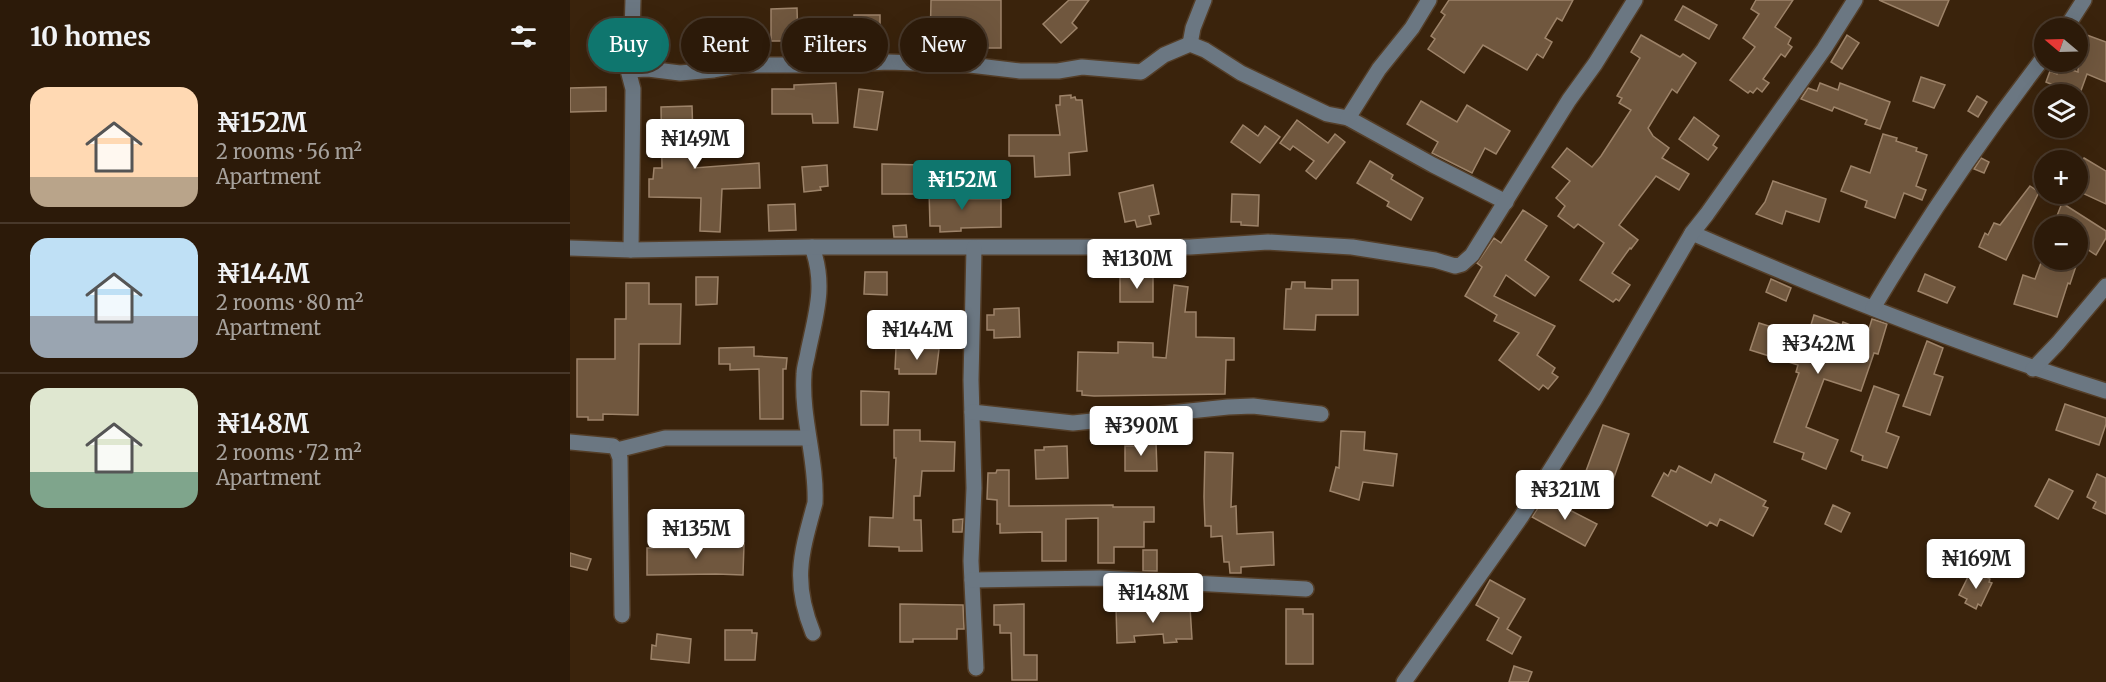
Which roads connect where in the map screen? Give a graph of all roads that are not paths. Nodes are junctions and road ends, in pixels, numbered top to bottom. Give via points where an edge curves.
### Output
1 (633, 0) edge
2 (1204, 0) edge
3 (1429, 0) edge
4 (1635, 0) edge
5 (1855, 0) edge
6 (2084, 0) edge
7 (632, 18) edge
8 (2072, 18) edge
9 (1190, 44) junction
10 (2034, 70) edge
11 (629, 72) edge
12 (669, 72) edge
13 (1348, 117) junction
14 (1506, 202) junction
15 (1692, 233) junction
16 (812, 247) junction
17 (570, 248) edge
18 (974, 248) junction
19 (631, 250) junction
20 (2106, 286) edge
21 (1873, 308) junction
22 (2033, 369) junction
23 (2106, 392) edge
24 (972, 412) junction
25 (1321, 414) dead end
26 (808, 438) junction
27 (570, 442) edge
28 (617, 450) junction
29 (972, 580) junction
30 (1306, 589) dead end
31 (622, 615) dead end
32 (813, 633) dead end
33 (976, 668) dead end
34 (1404, 682) edge

1 - 7 street
2 - 9 street
3 - 13 street
4 - 14 street
5 - 15 street
6 - 8 street
9 - 12 street via 1164,55 1141,72 1082,67 1020,71 888,62 741,65
9 - 13 street via 1326,114
10 - 21 street via 1908,249
11 - 19 street via 633,89
13 - 14 street
14 - 18 street via 1472,255 1455,266 1352,247 1268,242 1190,248
15 - 21 street
15 - 34 street via 1521,517
16 - 18 street
16 - 19 street
16 - 26 street via 819,266 820,294 804,370
17 - 19 street
18 - 24 street
20 - 22 street
21 - 22 street
22 - 23 street
24 - 25 street via 1073,423 1228,406
24 - 29 street
26 - 28 street via 665,438
26 - 32 street via 815,503 800,566 804,608
27 - 28 street via 608,445
28 - 31 street
29 - 30 street via 1100,578
29 - 33 street

